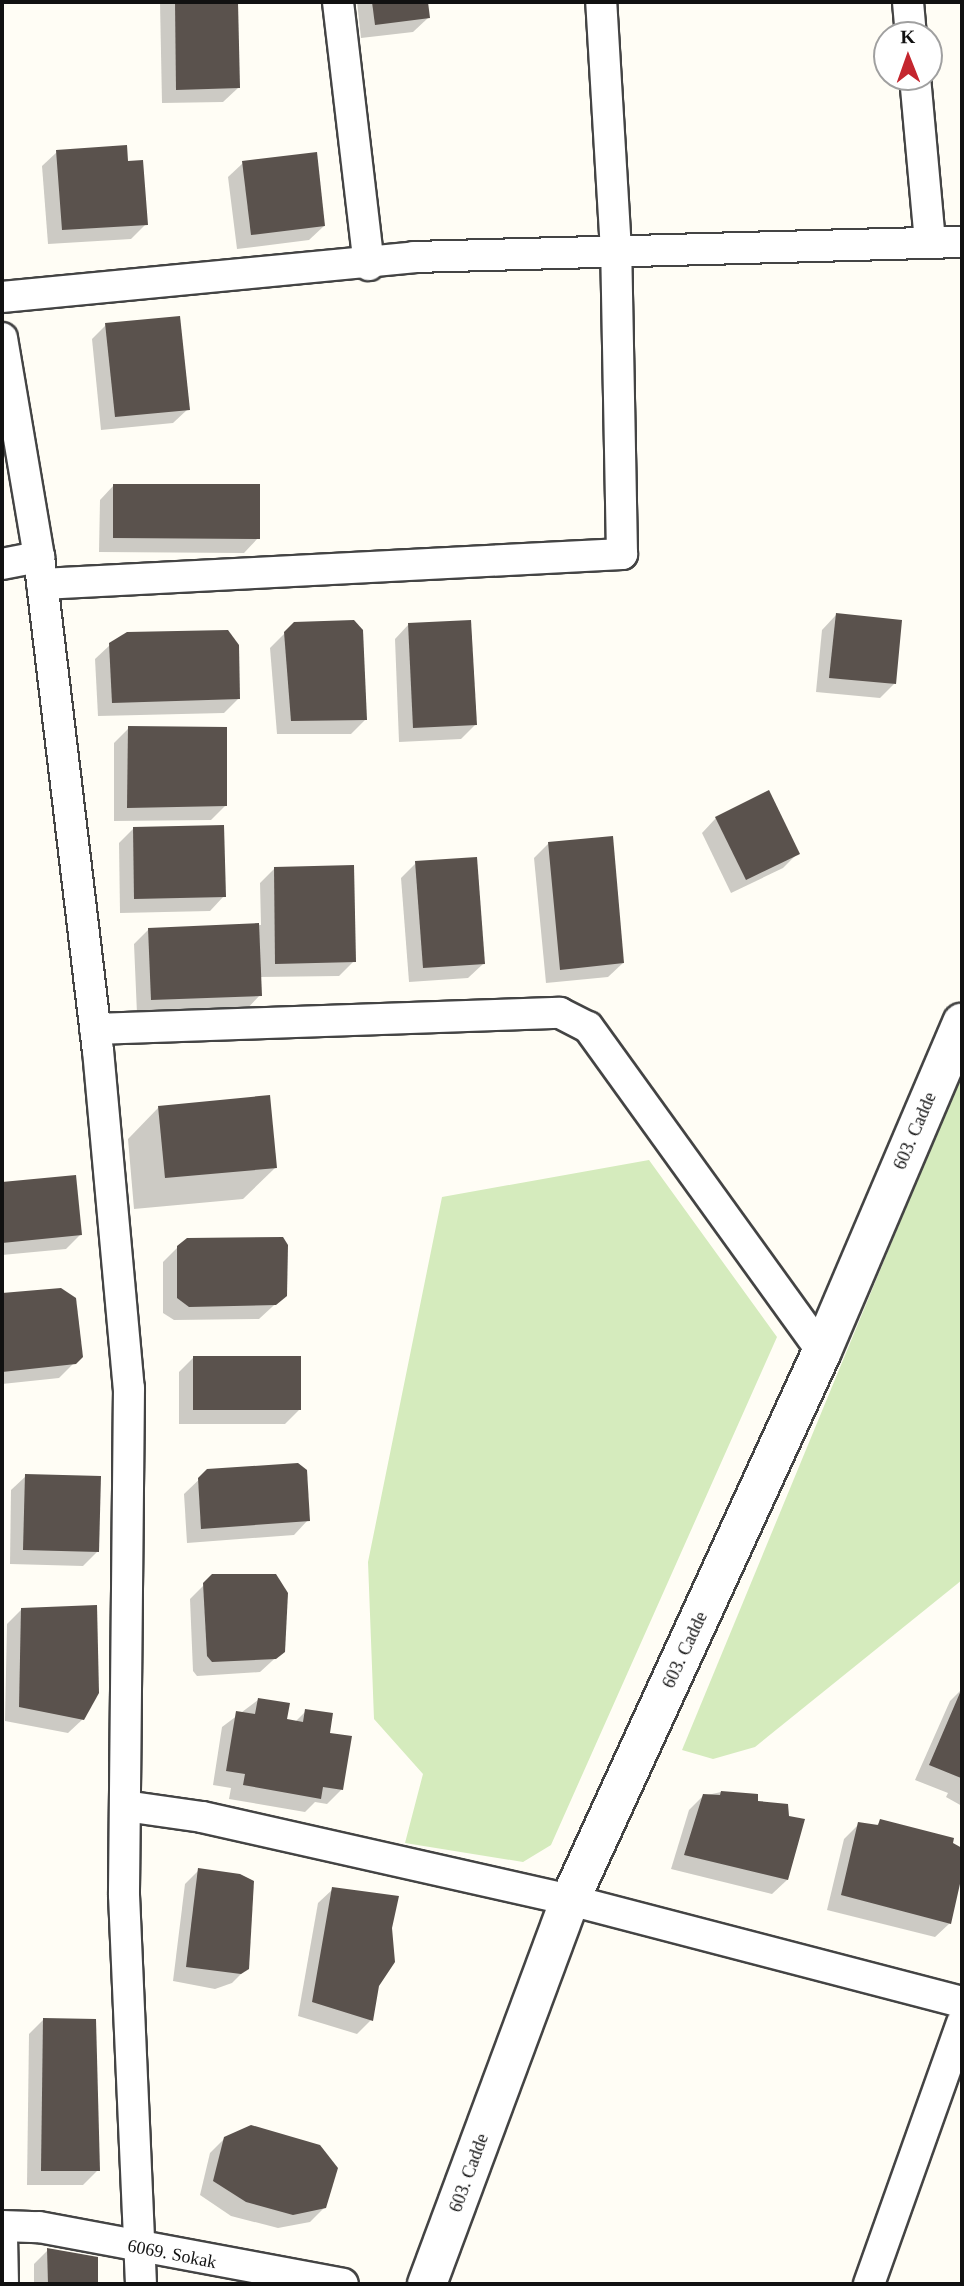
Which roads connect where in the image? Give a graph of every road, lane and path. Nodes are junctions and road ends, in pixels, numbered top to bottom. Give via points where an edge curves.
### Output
1 (338, 2) edge
2 (601, 2) edge
3 (908, 2) edge
4 (910, 21) edge
5 (916, 91) edge
6 (930, 242) junction
7 (962, 242) edge
8 (616, 251) junction
9 (369, 265) junction
10 (2, 297) edge
11 (2, 338) edge
12 (2, 564) edge
13 (41, 570) junction
14 (962, 1023) edge
15 (95, 1029) junction
16 (822, 1352) junction
17 (125, 1806) junction
18 (570, 1900) junction
19 (962, 2002) edge
20 (962, 2023) edge
21 (2, 2226) edge
22 (2, 2236) edge
23 (141, 2248) junction
24 (3, 2284) edge
25 (141, 2284) edge
26 (343, 2284) edge
27 (427, 2284) edge
28 (869, 2284) edge

1 - 9 street
2 - 8 street
3 - 4 street
5 - 6 street
6 - 7 street
6 - 8 street
8 - 9 street via 414,257
8 - 13 street via 622,554
9 - 10 street
11 - 13 street
12 - 13 street
13 - 15 street
14 - 16 street, 603. Cadde
15 - 16 street via 560,1013 588,1027
15 - 17 street via 129,1388
16 - 18 street, 603. Cadde
17 - 18 street via 202,1818
17 - 23 street via 124,1895
18 - 19 street
18 - 27 street, 603. Cadde
20 - 28 street
21 - 23 street, 6069. Sokak via 39,2227
22 - 24 street
23 - 25 street
23 - 26 street, 6069. Sokak

